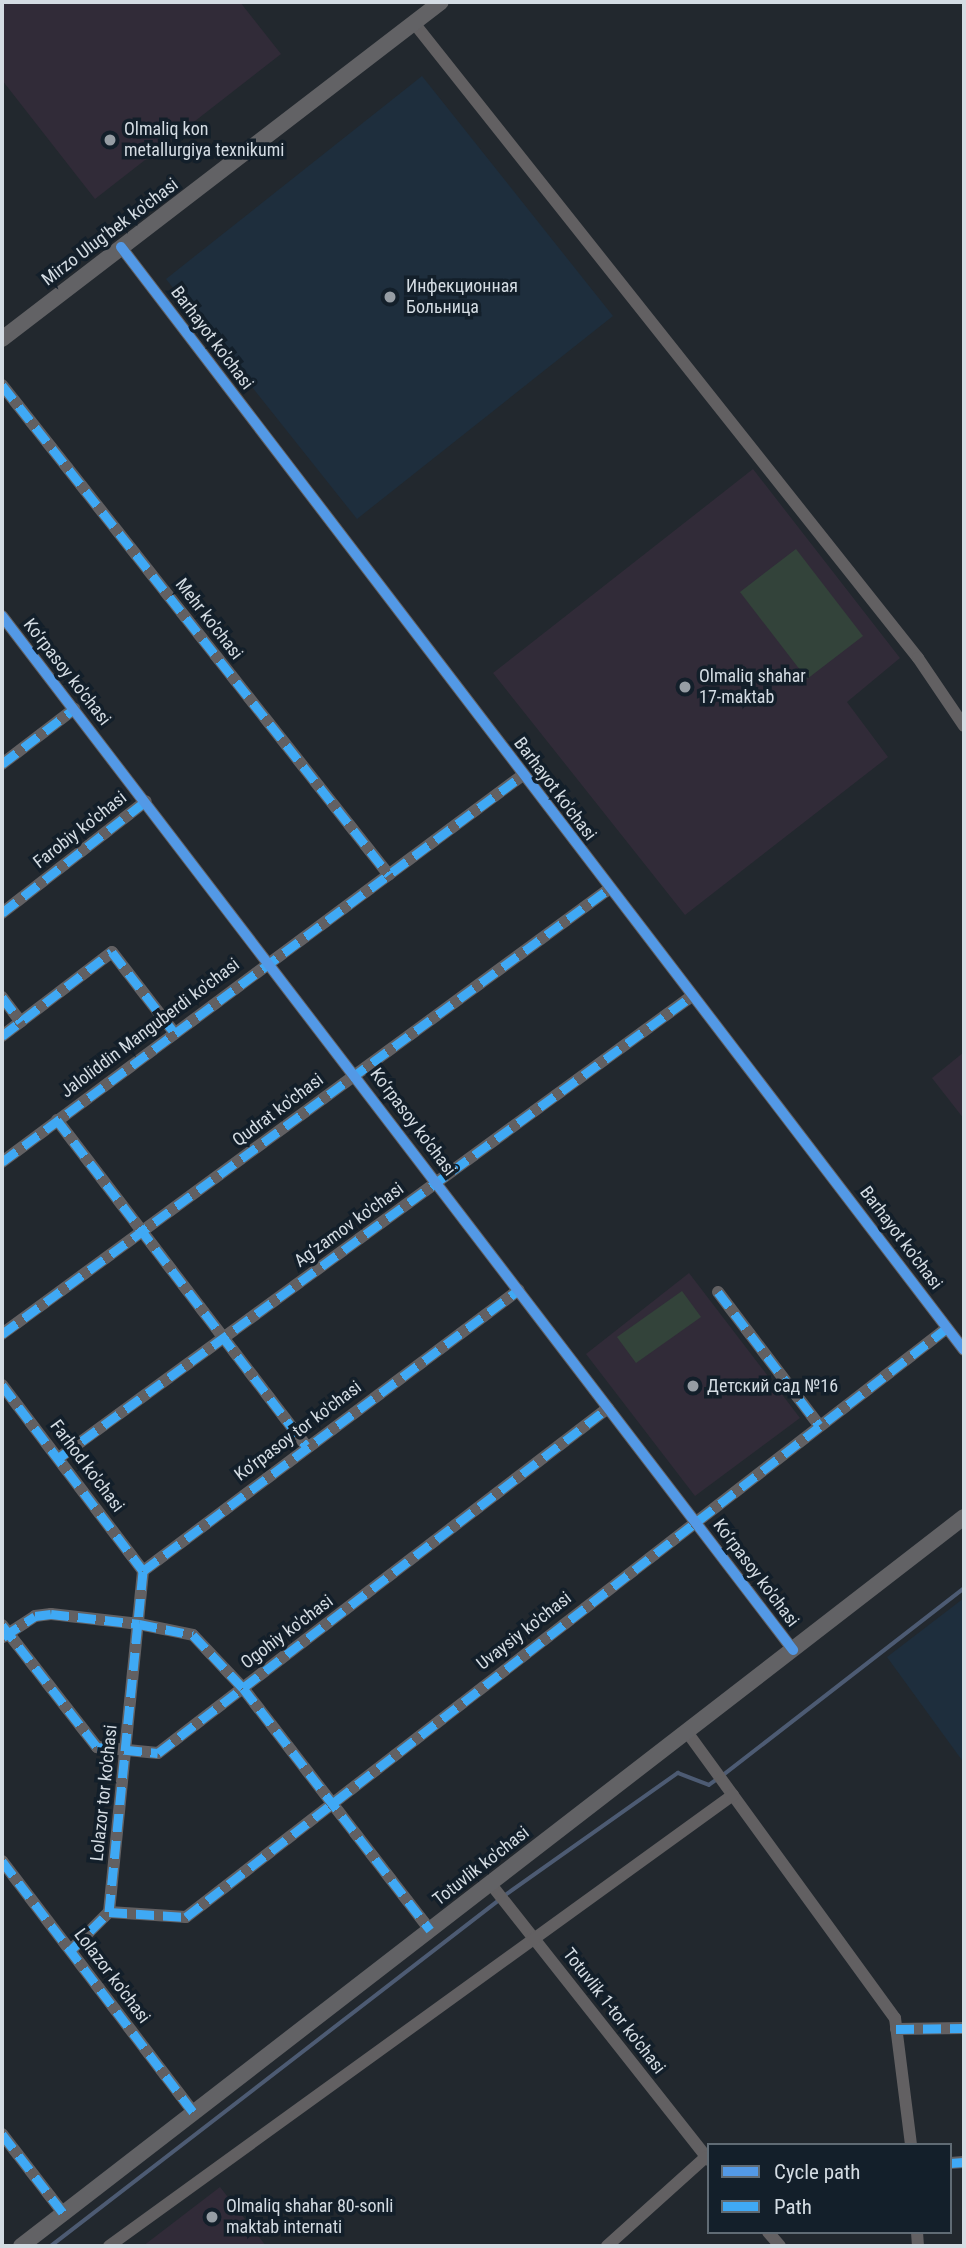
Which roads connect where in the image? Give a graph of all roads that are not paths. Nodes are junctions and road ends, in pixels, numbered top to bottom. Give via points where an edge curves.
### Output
1 (441, 2) edge
2 (414, 23) junction
3 (121, 247) junction
4 (2, 339) edge
5 (2, 385) edge
6 (2, 616) edge
7 (74, 709) junction
8 (964, 726) edge
9 (2, 765) edge
10 (523, 775) junction
11 (146, 801) junction
12 (389, 875) junction
13 (608, 889) junction
14 (2, 912) edge
15 (268, 962) junction
16 (692, 996) junction
17 (2, 997) edge
18 (21, 1022) junction
19 (173, 1031) junction
20 (2, 1036) edge
21 (355, 1074) junction
22 (57, 1120) junction
23 (2, 1162) edge
24 (437, 1183) junction
25 (145, 1231) junction
26 (518, 1290) junction
27 (718, 1292) dead end
28 (947, 1328) junction
29 (2, 1334) edge
30 (223, 1340) junction
31 (964, 1350) edge
32 (2, 1384) edge
33 (608, 1408) junction
34 (819, 1425) junction
35 (306, 1446) junction
36 (60, 1457) junction
37 (964, 1517) edge
38 (694, 1520) junction
39 (143, 1571) junction
40 (139, 1623) junction
41 (4, 1632) edge
42 (793, 1650) junction
43 (243, 1688) junction
44 (687, 1732) junction
45 (126, 1751) junction
46 (731, 1792) junction
47 (334, 1803) junction
48 (2, 1861) edge
49 (494, 1887) junction
50 (109, 1912) junction
51 (430, 1930) junction
52 (536, 1940) junction
53 (71, 1951) junction
54 (964, 2028) edge
55 (896, 2029) junction
56 (194, 2113) junction
57 (2, 2134) edge
58 (911, 2143) edge
59 (707, 2158) edge
60 (707, 2160) edge
61 (63, 2213) junction
62 (21, 2246) edge
63 (109, 2246) edge
64 (607, 2246) edge

1 - 2 main road, Mirzo Ulug'bek ko'chasi
2 - 3 main road, Mirzo Ulug'bek ko'chasi
2 - 8 street via 918,658
3 - 4 main road, Mirzo Ulug'bek ko'chasi
3 - 10 street, Barhayot ko'chasi
5 - 12 street, Mehr ko'chasi
6 - 7 street, Ko‘rpasoy ko'chasi
7 - 9 street
7 - 11 street, Ko‘rpasoy ko'chasi
10 - 12 street, Jaloliddin Manguberdi ko'chasi
10 - 13 street, Barhayot ko'chasi
11 - 14 street, Farobiy ko'chasi
11 - 15 street, Ko‘rpasoy ko'chasi
12 - 15 street, Jaloliddin Manguberdi ko'chasi
13 - 16 street, Barhayot ko'chasi
13 - 21 street, Qudrat ko'chasi
15 - 19 street, Jaloliddin Manguberdi ko'chasi
15 - 21 street, Ko‘rpasoy ko'chasi
16 - 24 street, Ag‘zamov ko'chasi
16 - 28 street, Barhayot ko'chasi
17 - 18 street
18 - 19 street via 112,952
18 - 20 street
19 - 22 street, Jaloliddin Manguberdi ko'chasi
21 - 24 street, Ko‘rpasoy ko'chasi
21 - 25 street, Qudrat ko'chasi
22 - 23 street, Jaloliddin Manguberdi ko'chasi
22 - 25 street
24 - 26 street, Ko‘rpasoy ko'chasi
24 - 30 street, Ag‘zamov ko'chasi
25 - 29 street, Qudrat ko'chasi
25 - 30 street
26 - 33 street, Ko‘rpasoy ko'chasi
26 - 35 street, Ko‘rpasoy tor ko'chasi
27 - 34 street
28 - 31 street, Barhayot ko'chasi
28 - 34 street, Uvaysiy ko'chasi
30 - 35 street
30 - 36 street, Ag‘zamov ko'chasi
32 - 36 street, Farhod ko'chasi
33 - 38 street, Ko‘rpasoy ko'chasi
33 - 43 street, Ogohiy ko'chasi
34 - 38 street, Uvaysiy ko'chasi
35 - 39 street, Ko‘rpasoy tor ko'chasi
36 - 39 street, Farhod ko'chasi
37 - 42 main road, Totuvlik ko'chasi
38 - 42 street, Ko‘rpasoy ko'chasi
38 - 47 street, Uvaysiy ko'chasi
39 - 40 street
40 - 41 street via 43,1615
40 - 43 street via 193,1635
40 - 45 street, Lolazor tor ko'chasi
41 - 45 street, Ogohiy ko'chasi via 97,1747
42 - 44 main road, Totuvlik ko'chasi
43 - 45 street, Ogohiy ko'chasi via 158,1753
43 - 47 street
44 - 46 street
44 - 49 main road, Totuvlik ko'chasi
45 - 50 street, Lolazor tor ko'chasi
46 - 52 street
46 - 55 street via 895,2018
47 - 50 street, Uvaysiy ko'chasi via 186,1917
47 - 51 street
48 - 53 street, Lolazor ko'chasi
49 - 51 main road, Totuvlik ko'chasi
49 - 52 street, Totuvlik 1-tor ko'chasi
50 - 53 street
51 - 56 main road, Totuvlik ko'chasi
52 - 59 street, Totuvlik 1-tor ko'chasi
52 - 63 street
53 - 56 street, Lolazor ko'chasi
54 - 55 street
55 - 58 street
56 - 61 main road, Totuvlik ko'chasi
57 - 61 street
60 - 64 street
61 - 62 main road, Totuvlik ko'chasi

